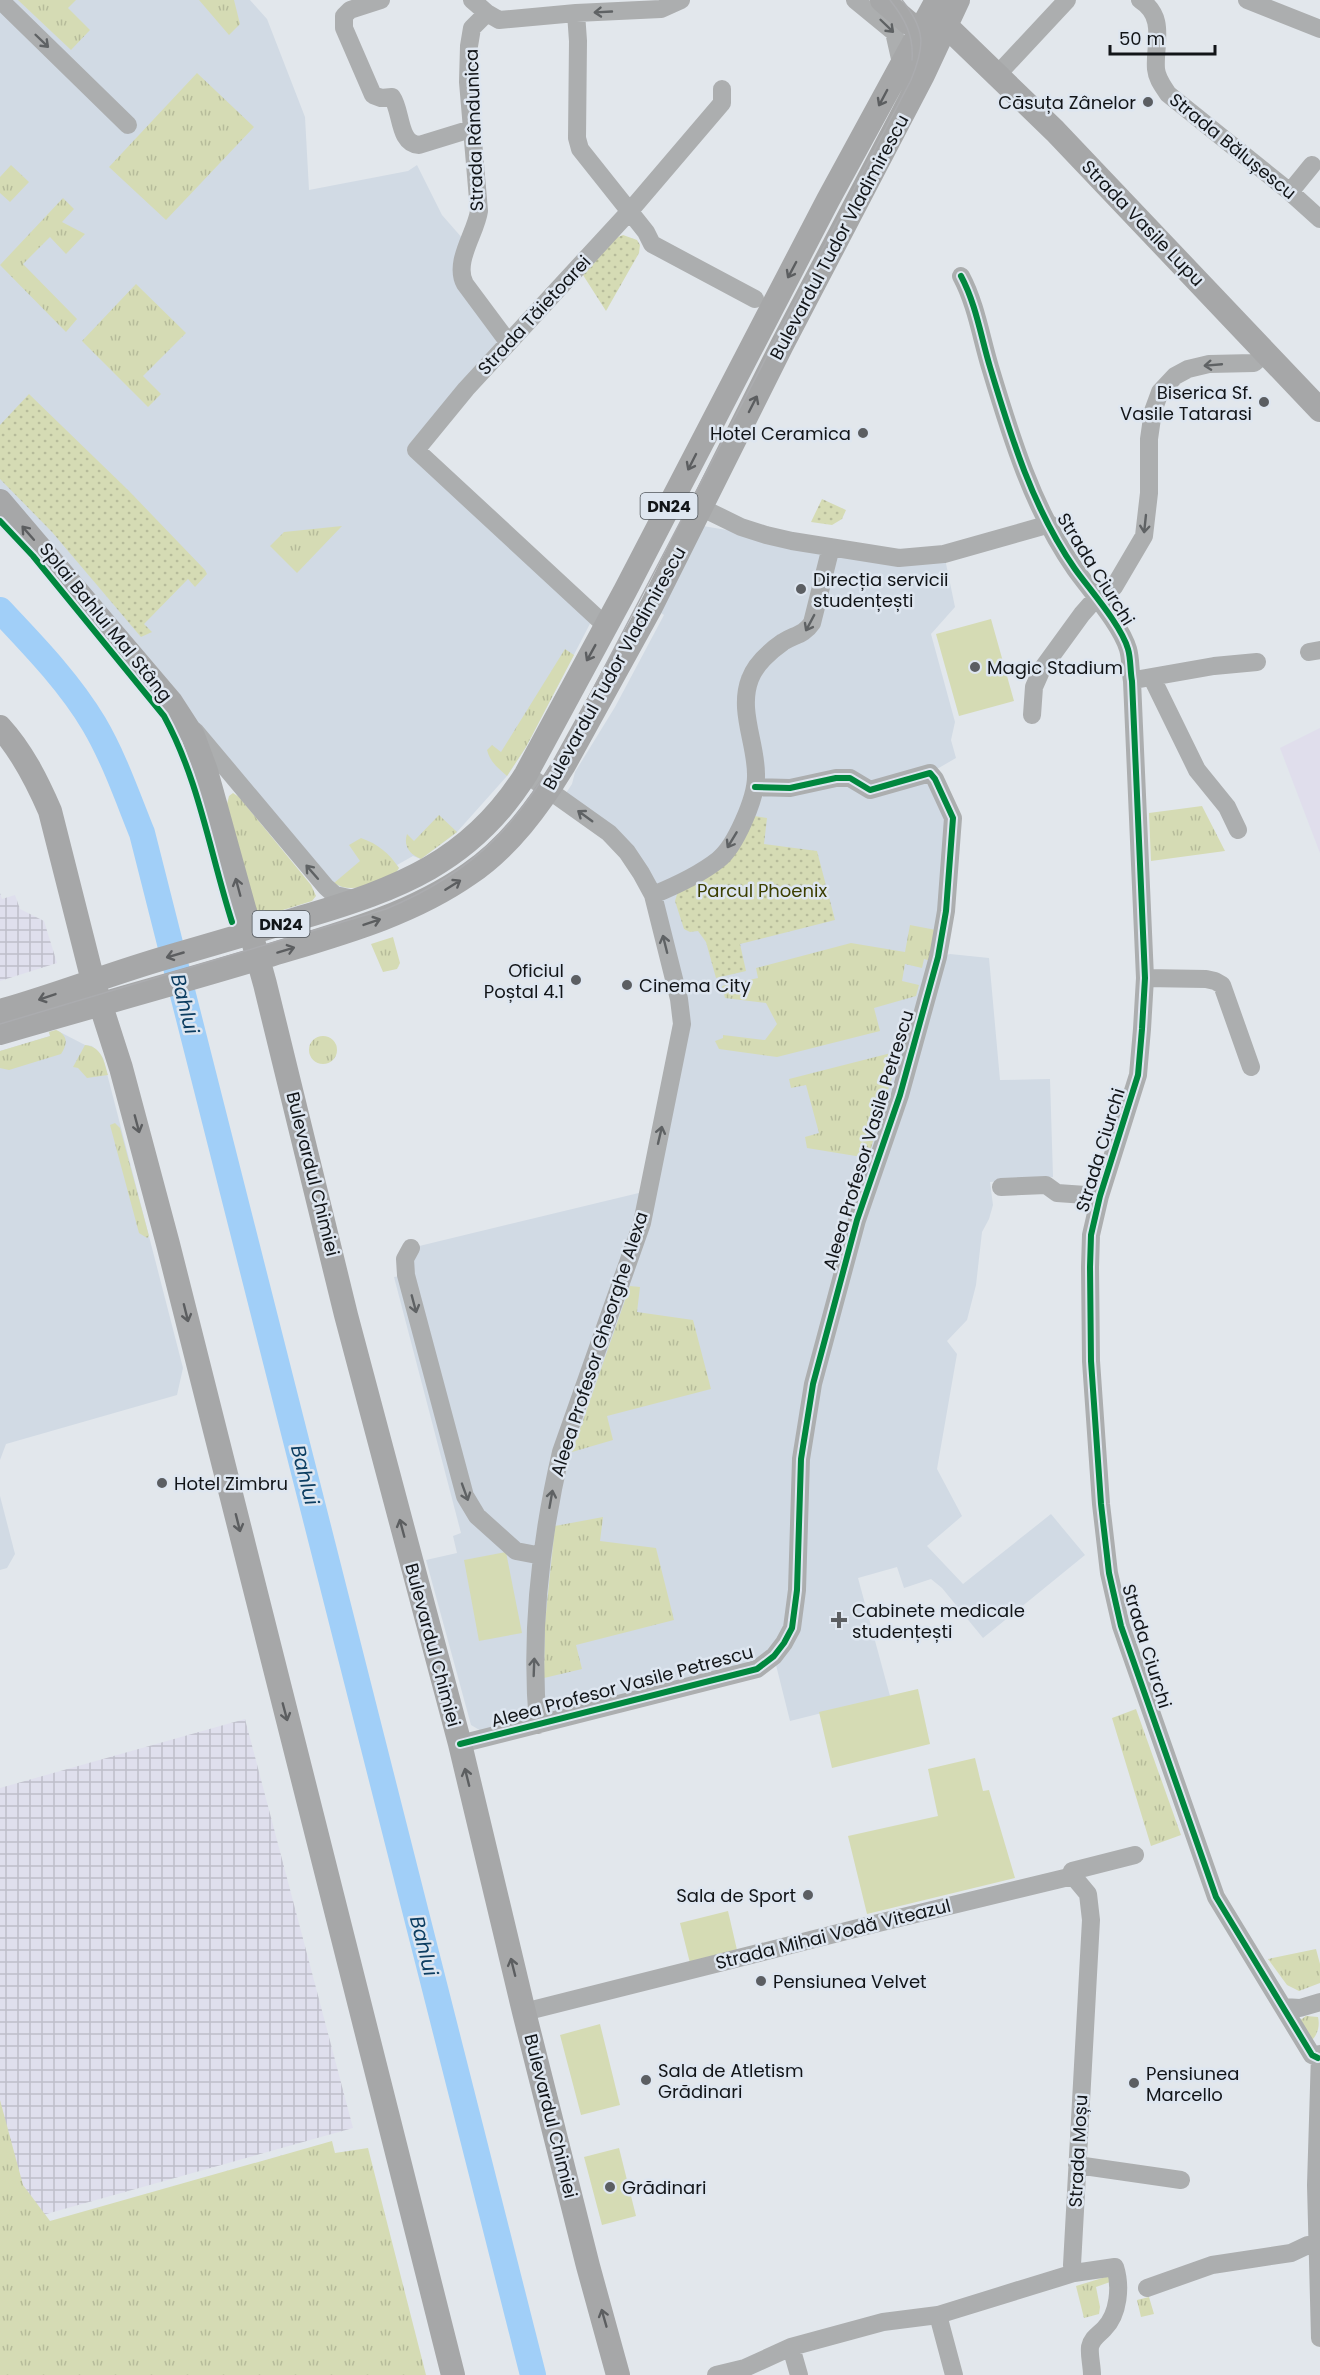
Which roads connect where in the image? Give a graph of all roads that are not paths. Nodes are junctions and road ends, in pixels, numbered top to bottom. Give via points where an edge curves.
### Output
1 (0, 0) edge
2 (381, 0) edge
3 (472, 0) edge
4 (681, 0) edge
5 (855, 0) edge
6 (882, 0) edge
7 (958, 0) edge
8 (1067, 0) edge
9 (1140, 0) edge
10 (1247, 0) edge
11 (487, 13) junction
12 (576, 13) junction
13 (936, 20) edge
14 (1320, 29) edge
15 (901, 63) junction
16 (998, 74) junction
17 (722, 89) dead end
18 (128, 125) dead end
19 (471, 129) junction
20 (1312, 165) dead end
21 (1290, 192) junction
22 (629, 212) junction
23 (1320, 219) edge
24 (961, 276) dead end
25 (755, 298) dead end
26 (508, 342) junction
27 (1267, 352) junction
28 (1318, 405) edge
29 (0, 501) edge
30 (700, 507) junction
31 (1050, 524) junction
32 (831, 547) junction
33 (1097, 597) junction
34 (606, 626) junction
35 (1257, 662) dead end
36 (1152, 678) junction
37 (1132, 681) junction
38 (171, 702) junction
39 (1032, 715) dead end
40 (0, 728) edge
41 (526, 774) junction
42 (755, 787) junction
43 (549, 790) junction
44 (1238, 830) dead end
45 (653, 895) junction
46 (360, 900) junction
47 (252, 933) junction
48 (258, 959) junction
49 (1144, 978) junction
50 (93, 981) junction
51 (100, 1004) junction
52 (0, 1011) edge
53 (0, 1033) edge
54 (1251, 1067) dead end
55 (1001, 1187) dead end
56 (1100, 1196) junction
57 (411, 1248) dead end
58 (542, 1556) junction
59 (538, 1725) junction
60 (460, 1744) junction
61 (1135, 1856) dead end
62 (1073, 1876) junction
63 (1320, 2002) edge
64 (1283, 2007) junction
65 (524, 2012) junction
66 (1319, 2056) edge
67 (1077, 2165) junction
68 (1181, 2180) dead end
69 (1317, 2245) junction
70 (1074, 2272) junction
71 (1147, 2288) dead end
72 (938, 2315) junction
73 (1320, 2338) edge
74 (791, 2347) junction
75 (453, 2375) edge
76 (618, 2375) edge
77 (716, 2375) edge
78 (799, 2375) edge
79 (954, 2375) edge
80 (1092, 2375) edge

1 -> 18 street
2 - 19 street via 350,10 344,16 344,27 373,95 392,98 397,104 406,139 414,145
3 - 11 street
4 -> 12 street via 661,9
5 -> 15 street via 894,32
6 - 13 main road, Strada Vasile Lupu via 909,23
7 - 13 main road, Bulevardul Tudor Vladimirescu / DN24
8 - 16 street
9 - 21 street, Strada Bălușescu via 1157,25 1156,71 1168,94
10 - 14 street
11 - 12 street via 499,20
11 - 19 street, Strada Rândunica via 472,28 469,46
12 - 22 street via 578,145
13 - 15 main road, Bulevardul Tudor Vladimirescu / DN24
13 - 16 main road, Strada Vasile Lupu
30 -> 13 main road, Bulevardul Tudor Vladimirescu / DN24 via 871,178
15 -> 34 main road, Bulevardul Tudor Vladimirescu / DN24
16 - 27 main road, Strada Vasile Lupu
17 - 22 street, Strada Tăietoarei via 722,103
19 - 26 street, Strada Rândunica via 479,211 461,273
20 - 21 street
21 - 23 street, Strada Bălușescu
22 - 25 street via 652,244
22 - 26 street, Strada Tăietoarei
24 - 31 street, Strada Ciurchi via 970,294 1023,468
26 - 34 street, Strada Tăietoarei via 416,450
27 - 28 main road, Strada Vasile Lupu
27 -> 33 street via 1254,363 1209,364 1188,369 1175,376 1160,393 1149,439 1144,536 1114,587
38 -> 29 main road, Bulevardul Chimiei
30 - 32 street via 766,535
30 - 43 main road, Bulevardul Tudor Vladimirescu / DN24 via 651,607
31 - 32 street via 932,556 898,558
31 - 33 street, Strada Ciurchi via 1074,568
32 -> 42 street via 813,623 807,632 783,642 765,657 749,681 746,706
33 - 37 street, Strada Ciurchi via 1128,648
33 - 39 street via 1042,669 1034,687
34 -> 41 main road, Bulevardul Tudor Vladimirescu / DN24
35 - 36 street
36 - 37 street
36 - 44 street via 1197,771 1227,807
37 - 49 street, Strada Ciurchi
46 -> 38 street via 335,895 326,887
47 -> 38 main road, Bulevardul Chimiei via 206,771 193,736
40 - 50 main road via 24,759 50,811
41 - 43 street, Aleea Profesor Gheorghe Alexa
41 - 46 main road, Bulevardul Tudor Vladimirescu / DN24 via 514,794 472,839 416,877
42 -> 45 street via 748,813 720,859
42 - 59 street, Aleea Profesor Vasile Petrescu via 790,788 850,778 870,790 930,773 953,818 946,911 932,985 857,1220 813,1384 801,1459 792,1628 774,1656 757,1669
45 -> 43 street, Aleea Profesor Gheorghe Alexa via 627,852 609,833
48 -> 43 main road, Bulevardul Tudor Vladimirescu / DN24 via 401,912 449,888 488,859
58 -> 45 street, Aleea Profesor Gheorghe Alexa via 561,1452 642,1222 678,1052 682,1024 679,999
46 - 47 main road, Bulevardul Tudor Vladimirescu / DN24
47 - 48 main road, Bulevardul Chimiei
47 -> 50 main road, Bulevardul Tudor Vladimirescu / DN24
48 - 51 main road, Bulevardul Tudor Vladimirescu / DN24
60 -> 48 main road, Bulevardul Chimiei via 346,1315
49 - 54 street via 1206,979 1222,985
49 - 56 street, Strada Ciurchi via 1138,1075
50 - 51 main road
50 -> 52 main road, Bulevardul Tudor Vladimirescu / DN24
51 - 53 main road, Bulevardul Tudor Vladimirescu / DN24
51 -> 75 main road via 122,1068 171,1254
55 - 56 street via 1046,1185 1057,1193
56 - 64 street, Strada Ciurchi via 1091,1235 1091,1361 1109,1573 1121,1626 1216,1897
57 -> 58 street via 405,1258 406,1275 465,1496 477,1516 516,1551
59 -> 58 street, Aleea Profesor Gheorghe Alexa via 534,1677
59 - 60 street, Aleea Profesor Vasile Petrescu
65 -> 60 main road, Bulevardul Chimiei
61 - 62 street, Strada Mihai Vodă Viteazul via 1072,1871
62 - 65 street, Strada Mihai Vodă Viteazul
62 - 67 street, Strada Moșu via 1088,1894 1091,1920
63 - 64 street via 1300,2008
64 - 66 street, Strada Ciurchi via 1312,2055
76 -> 65 main road, Bulevardul Chimiei
66 - 69 street, Strada Ciurchi
67 - 68 street
67 - 70 street, Strada Moșu
69 - 71 street via 1292,2253 1212,2265
69 - 73 street, Strada Ciurchi
70 - 72 street
70 - 80 street via 1115,2267 1119,2279 1114,2316 1093,2338 1090,2348
72 - 74 street via 883,2322
72 - 79 street
74 - 77 street via 745,2368
74 - 78 street

